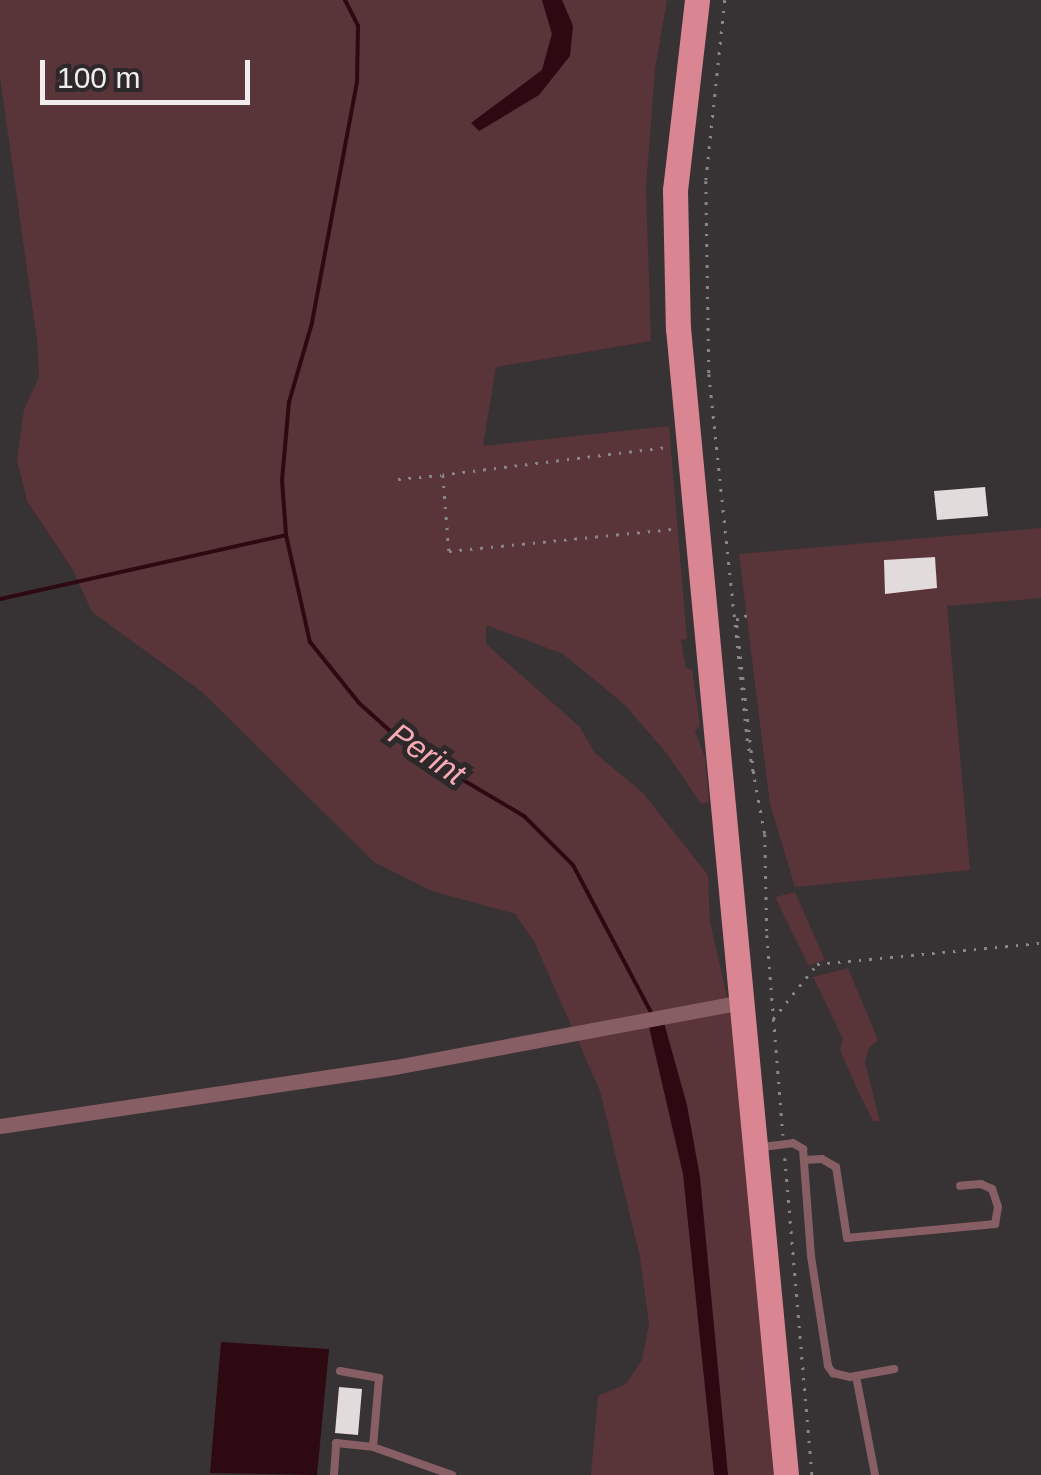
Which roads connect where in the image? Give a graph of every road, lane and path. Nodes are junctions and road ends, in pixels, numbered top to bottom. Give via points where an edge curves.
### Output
1 (696, 0) edge
2 (725, 0) edge
3 (664, 448) dead end
4 (442, 475) junction
5 (398, 479) dead end
6 (678, 528) dead end
7 (747, 616) dead end
8 (754, 775) junction
9 (1041, 942) edge
10 (743, 1002) junction
11 (772, 1020) junction
12 (0, 1126) edge
13 (771, 1146) junction
14 (804, 1160) junction
15 (960, 1186) dead end
16 (894, 1369) dead end
17 (340, 1372) dead end
18 (856, 1376) junction
19 (373, 1448) junction
20 (334, 1475) edge
21 (452, 1475) edge
22 (786, 1475) edge
23 (812, 1475) edge
24 (874, 1475) edge

1 - 10 main road via 677,154 676,292
2 - 8 path via 706,170 707,321
3 - 4 path
4 - 5 path
4 - 6 path via 449,551
7 - 8 path via 738,625
8 - 11 path via 766,843
9 - 11 path via 817,964
10 - 12 street via 395,1067
10 - 13 main road
11 - 13 path
13 - 14 lane via 799,1145
13 - 22 main road
13 - 23 path
14 - 15 lane via 836,1167 847,1238 994,1224 992,1189
14 - 18 lane via 826,1358 834,1373
16 - 18 lane
17 - 19 lane via 378,1378
18 - 24 lane
19 - 20 lane via 336,1443
19 - 21 lane

